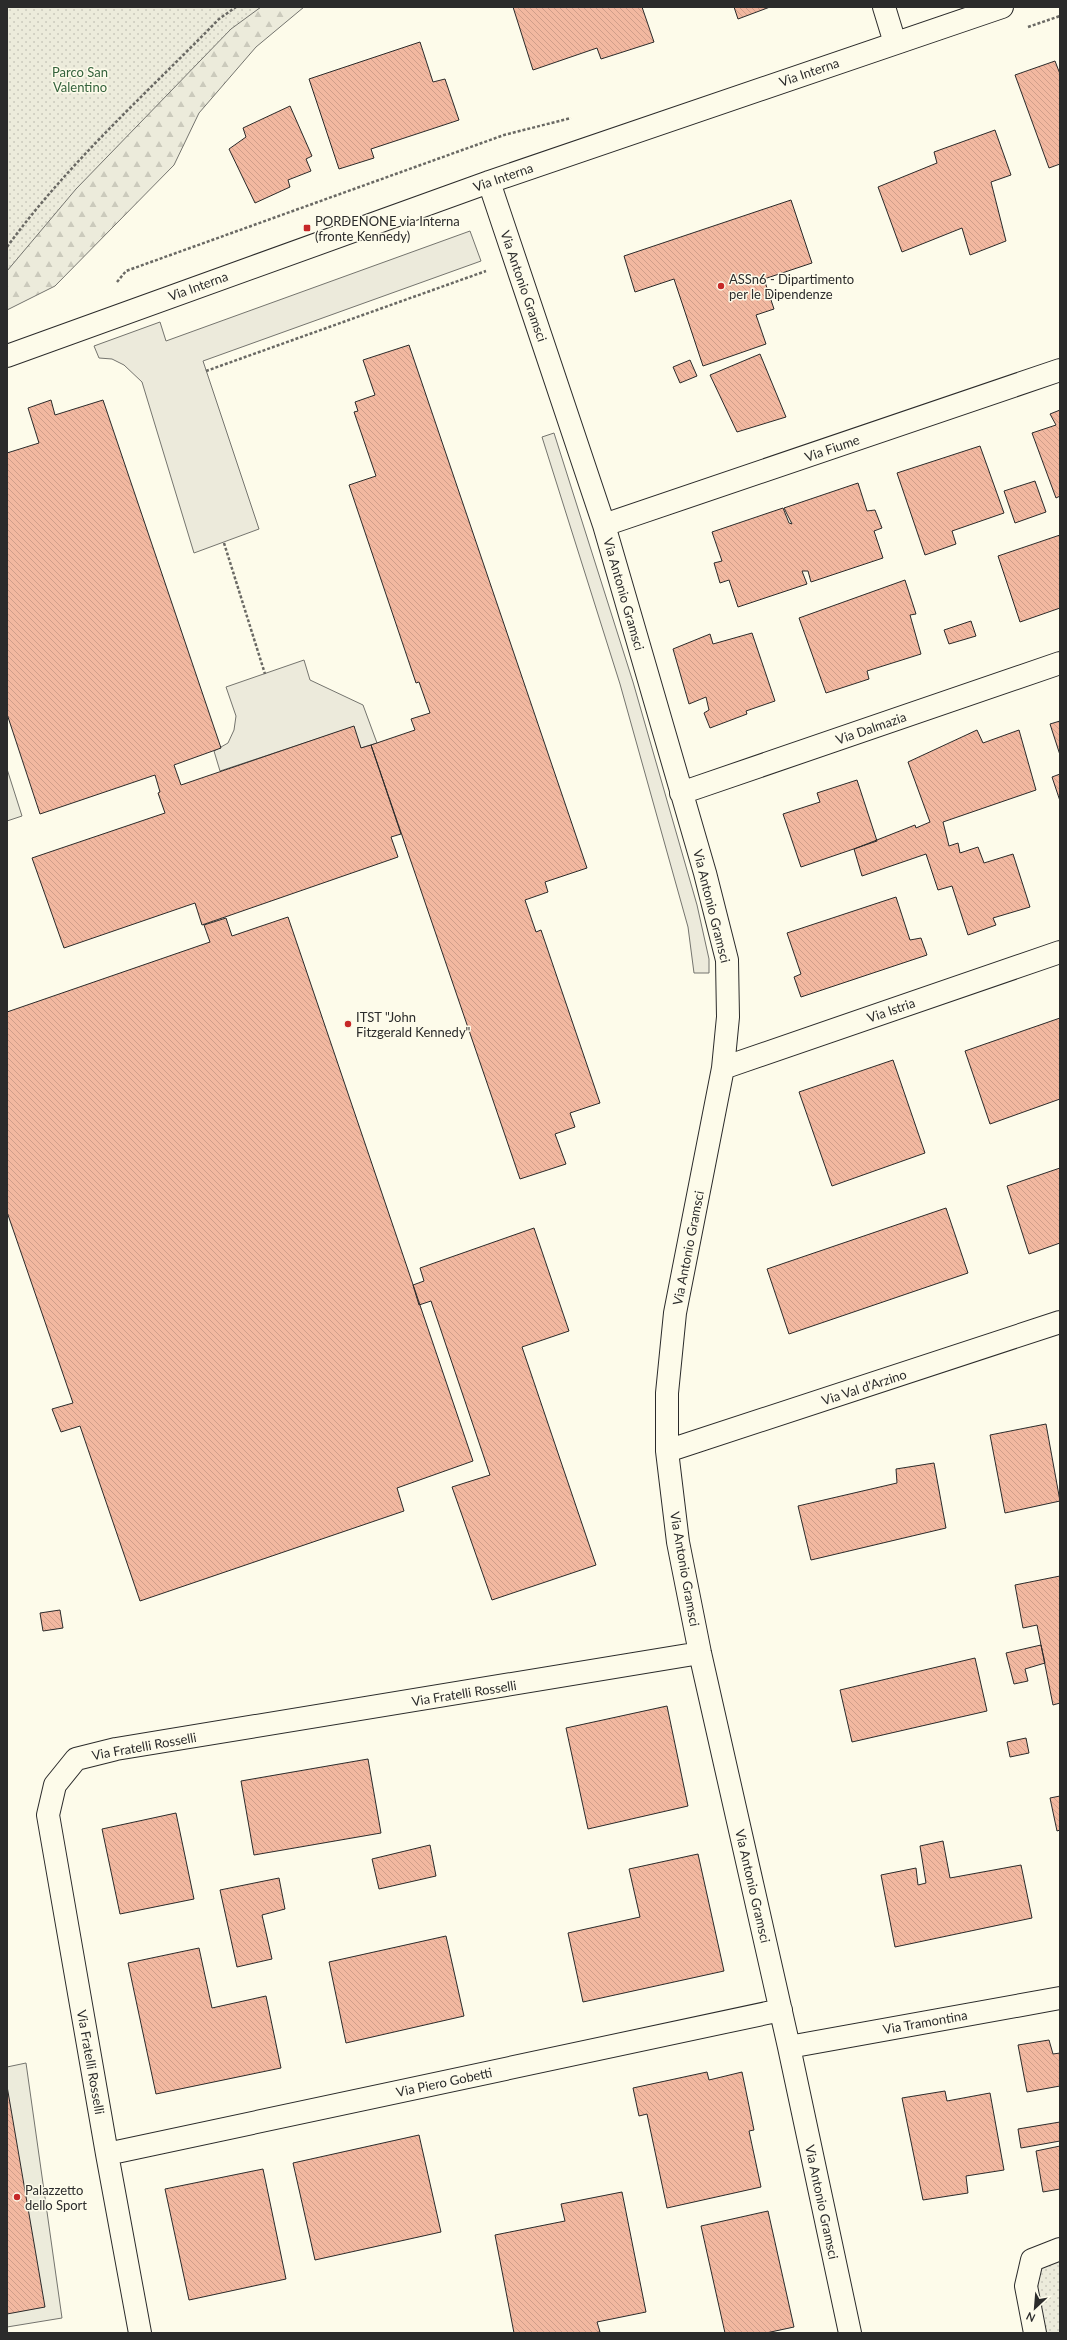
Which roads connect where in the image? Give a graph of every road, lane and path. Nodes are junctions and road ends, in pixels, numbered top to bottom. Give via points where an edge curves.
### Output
1 (236, 7) edge
2 (884, 7) edge
3 (1002, 7) edge
4 (970, 12) edge
5 (895, 43) junction
6 (569, 118) dead end
7 (489, 182) junction
8 (7, 247) edge
9 (491, 269) dead end
10 (114, 285) dead end
11 (7, 356) edge
12 (1060, 370) edge
13 (206, 371) dead end
14 (604, 525) junction
15 (224, 543) dead end
16 (1060, 663) edge
17 (265, 674) dead end
18 (681, 793) junction
19 (1060, 952) edge
20 (723, 1068) junction
21 (1060, 1322) edge
22 (667, 1452) junction
23 (700, 1654) junction
24 (1060, 1998) edge
25 (781, 2010) junction
26 (789, 2047) junction
27 (107, 2154) junction
28 (1060, 2249) edge
29 (140, 2333) edge
30 (850, 2333) edge
31 (1035, 2333) edge

1 - 8 path via 219,19 99,139
2 - 5 street
3 - 4 street, Via Interna
4 - 5 street, Via Interna
5 - 7 street, Via Interna
6 - 10 path via 504,135 126,271
7 - 11 street, Via Interna
7 - 14 street, Via Antonio Gramsci
9 - 13 path
12 - 14 street, Via Fiume
14 - 18 street, Via Antonio Gramsci
15 - 17 path
16 - 18 street, Via Dalmazia
18 - 20 street, Via Antonio Gramsci via 727,960 728,1017
19 - 20 street, Via Istria
20 - 22 street, Via Antonio Gramsci via 675,1313 667,1393
21 - 22 street, Via Val d'Arzino
22 - 23 street, Via Antonio Gramsci via 678,1542
23 - 25 street, Via Antonio Gramsci
23 - 27 street, Via Fratelli Rosselli via 116,1749 76,1759 55,1785 48,1815
24 - 26 street, Via Tramontina
25 - 26 street, Via Antonio Gramsci
25 - 27 street, Via Piero Gobetti
26 - 30 street, Via Antonio Gramsci
27 - 29 street, Via Fratelli Rosselli
28 - 31 street via 1032,2260 1026,2286

